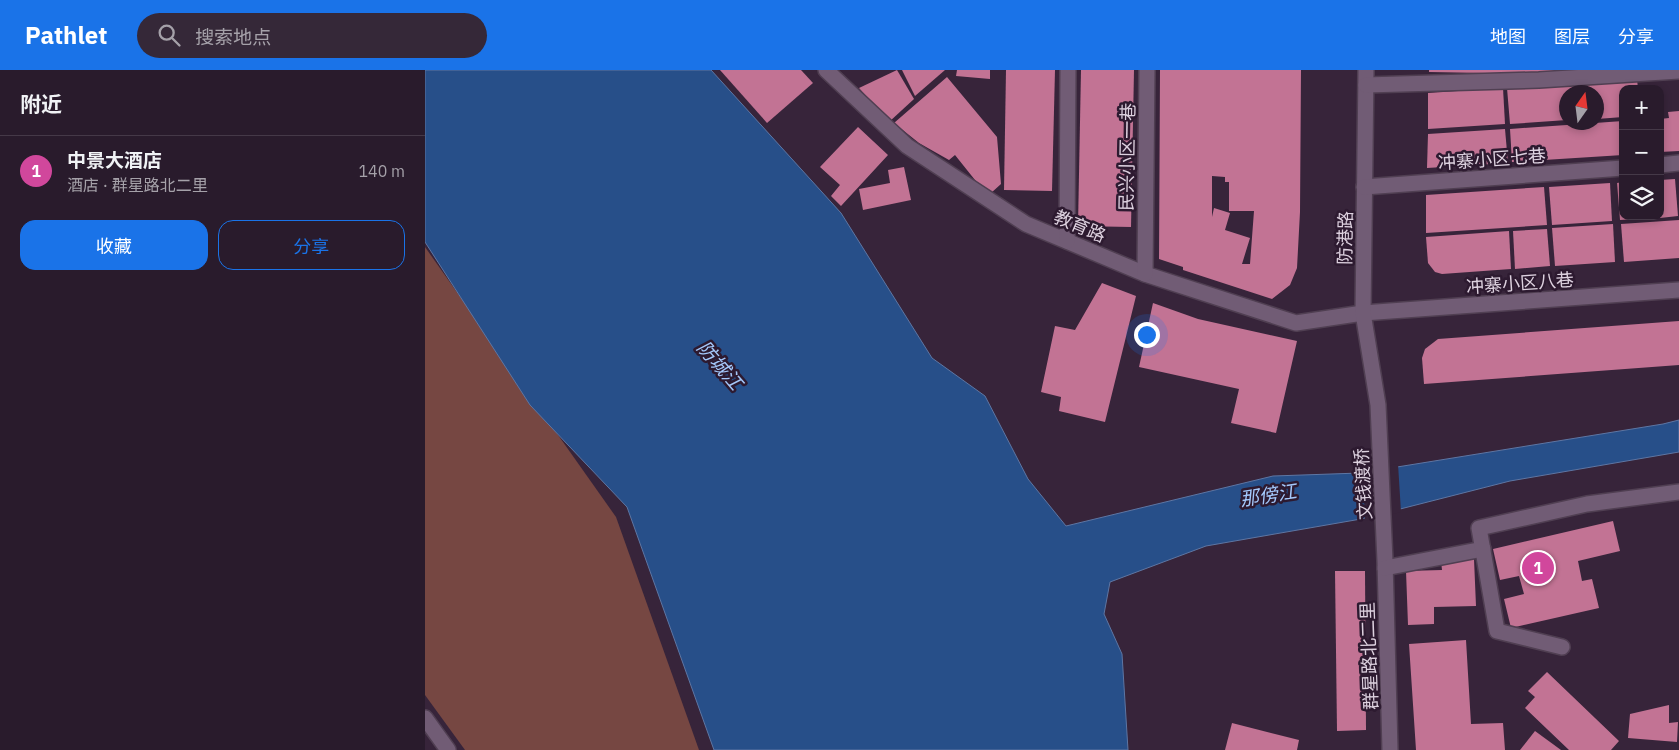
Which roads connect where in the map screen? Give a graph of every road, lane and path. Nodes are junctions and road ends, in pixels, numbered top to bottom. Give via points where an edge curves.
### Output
1 (826, 70) edge
2 (1068, 70) edge
3 (1147, 70) edge
4 (1679, 71) edge
5 (1366, 77) edge
6 (1679, 163) edge
7 (1664, 165) edge
8 (1619, 168) edge
9 (1364, 187) junction
10 (1067, 241) junction
11 (1145, 274) junction
12 (1679, 290) edge
13 (1363, 313) junction
14 (1378, 405) joint
15 (1679, 492) edge
16 (1483, 549) junction
17 (1385, 565) junction
18 (1563, 647) dead end
19 (425, 718) edge
20 (449, 750) edge
21 (1390, 750) edge

1 - 10 street, 教育路 via 907,146 1026,224
2 - 10 street
3 - 11 street, 民兴小区一巷
4 - 5 street via 1539,80
5 - 9 street, 防港路
6 - 7 street
8 - 9 street, 冲寨小区七巷
9 - 13 street, 防港路
10 - 11 street, 教育路
11 - 13 street, 教育路 via 1296,323
12 - 13 street, 冲寨小区八巷
13 - 14 street, 防港路
14 - 17 street, 文钱渡桥
15 - 16 street via 1587,504 1479,528
16 - 17 street
16 - 18 street via 1497,630
17 - 21 street, 群星路北二里
19 - 20 street

